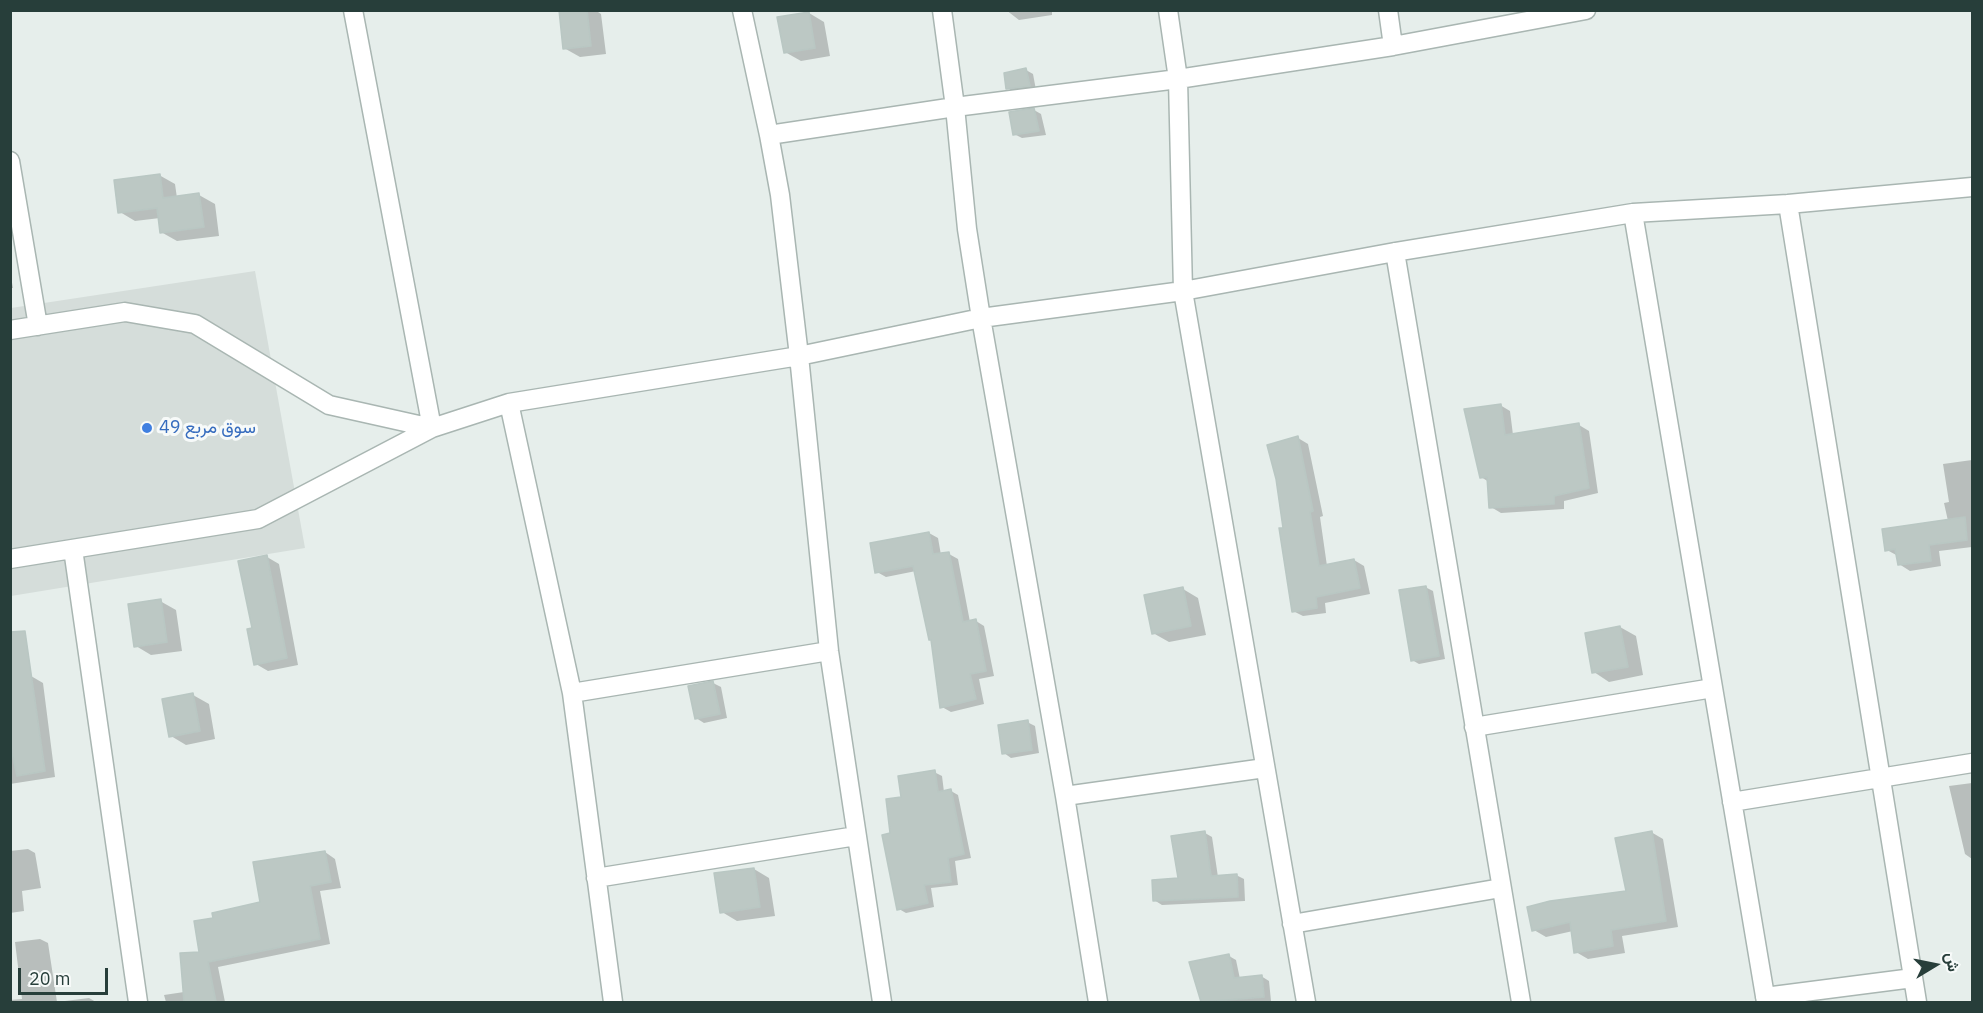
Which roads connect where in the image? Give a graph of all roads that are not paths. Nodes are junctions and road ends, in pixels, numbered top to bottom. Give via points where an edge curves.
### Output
1 (353, 10) edge
2 (742, 10) edge
3 (942, 10) edge
4 (1168, 10) edge
5 (1388, 10) edge
6 (1586, 10) edge
7 (1393, 46) junction
8 (1178, 79) junction
9 (955, 107) junction
10 (769, 135) junction
11 (10, 161) edge
12 (1972, 187) edge
13 (1788, 204) junction
14 (1633, 213) junction
15 (1395, 252) junction
16 (1183, 291) junction
17 (981, 318) junction
18 (38, 326) junction
19 (10, 330) edge
20 (799, 356) junction
21 (509, 403) junction
22 (432, 428) junction
23 (73, 549) junction
24 (10, 559) edge
25 (829, 651) junction
26 (1713, 688) junction
27 (572, 693) junction
28 (1474, 727) junction
29 (1972, 763) edge
30 (1265, 768) junction
31 (1881, 776) junction
32 (1065, 796) junction
33 (1732, 802) junction
34 (856, 836) junction
35 (596, 878) junction
36 (1501, 888) junction
37 (1292, 924) junction
38 (1913, 978) junction
39 (1765, 1000) edge
40 (138, 1002) edge
41 (613, 1002) edge
42 (882, 1002) edge
43 (1098, 1002) edge
44 (1306, 1002) edge
45 (1521, 1002) edge
46 (1917, 1002) edge

1 - 22 street
2 - 10 street
3 - 9 street
4 - 8 street
5 - 7 street
6 - 7 street
7 - 8 street
8 - 9 street
8 - 16 street
9 - 10 street
9 - 17 street via 967,229
10 - 20 street
11 - 18 street
12 - 13 street
13 - 14 street
13 - 31 street
14 - 15 street
14 - 26 street
15 - 16 street
15 - 28 street
16 - 17 street
16 - 30 street
17 - 20 street
17 - 32 street
18 - 19 street
18 - 22 street via 125,312 195,324 329,405
20 - 21 street
20 - 25 street
21 - 22 street
21 - 27 street
22 - 23 street via 258,519
23 - 24 street
23 - 40 street
25 - 27 street
25 - 34 street
26 - 28 street
26 - 33 street
27 - 35 street
28 - 36 street
29 - 31 street
30 - 32 street
30 - 37 street
31 - 33 street
31 - 38 street
32 - 43 street
33 - 39 street
34 - 35 street
34 - 42 street
35 - 41 street
36 - 37 street
36 - 45 street
37 - 44 street
38 - 39 street
38 - 46 street

